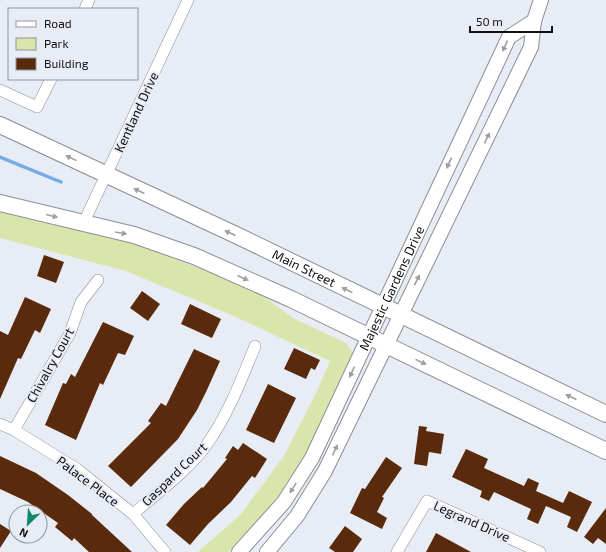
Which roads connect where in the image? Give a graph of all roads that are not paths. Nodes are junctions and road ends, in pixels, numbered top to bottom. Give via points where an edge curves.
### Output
1 (188, 0) edge
2 (541, 0) edge
3 (534, 21) junction
4 (50, 80) edge
5 (0, 90) edge
6 (0, 125) edge
7 (457, 147) junction
8 (478, 157) junction
9 (106, 175) junction
10 (0, 203) edge
11 (84, 224) junction
12 (98, 280) dead end
13 (382, 306) junction
14 (400, 315) junction
15 (369, 336) junction
16 (386, 345) junction
17 (256, 346) dead end
18 (606, 414) edge
19 (0, 424) edge
20 (14, 430) junction
21 (605, 449) edge
22 (133, 514) junction
23 (165, 552) edge
24 (239, 552) edge
25 (267, 552) edge
26 (397, 552) edge
27 (540, 552) edge

1 - 9 street, Kentland Drive
2 - 3 street, Majestic Gardens Drive
3 -> 7 street, Majestic Gardens Drive via 510,37
8 -> 3 street, Majestic Gardens Drive via 531,47
4 - 5 street via 37,107
9 -> 6 main road, Main Street
7 - 8 street
7 -> 13 street, Majestic Gardens Drive
14 -> 8 street, Majestic Gardens Drive
9 - 11 street, Kentland Drive
13 -> 9 main road, Main Street
10 -> 11 main road
11 -> 15 main road via 134,235 194,256
12 - 20 street, Chivalry Court via 81,302 70,333
13 - 14 main road, Main Street
13 - 15 street, Majestic Gardens Drive
14 - 16 street, Majestic Gardens Drive
18 -> 14 main road, Main Street
15 - 16 main road
15 -> 24 street, Majestic Gardens Drive via 312,458 284,502
16 -> 21 main road
25 -> 16 street, Majestic Gardens Drive via 297,516 325,471
17 - 22 street, Gaspard Court via 239,388 204,448 177,476
19 - 20 street, Palace Place
20 - 22 street, Palace Place via 77,469
22 - 23 street, Palace Place
26 - 27 street, Legrand Drive via 427,501

